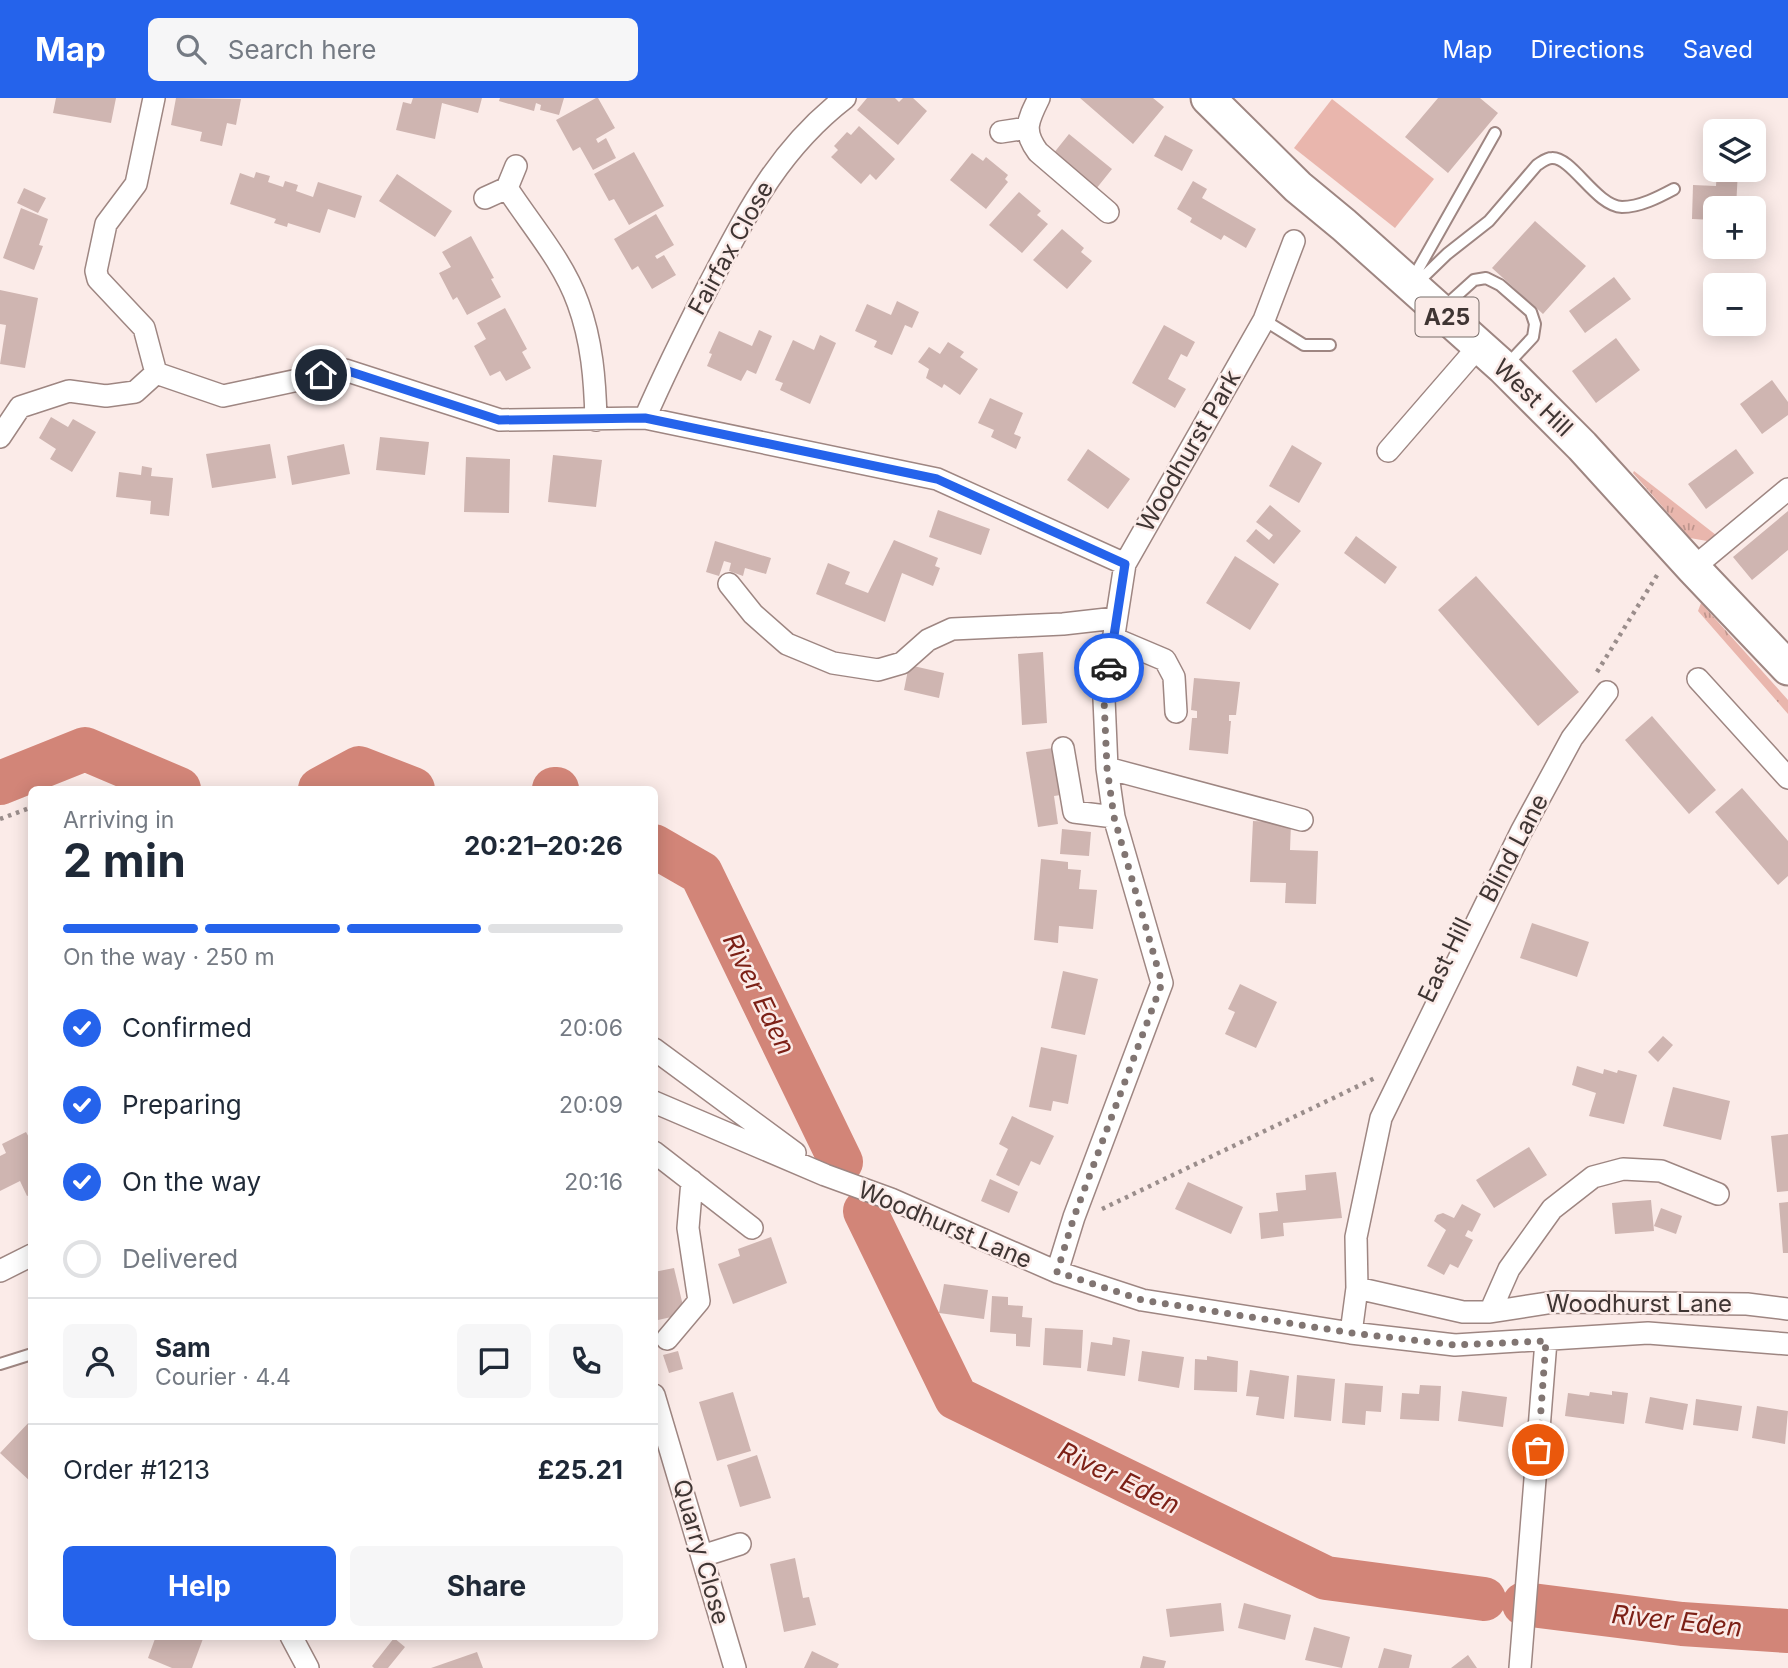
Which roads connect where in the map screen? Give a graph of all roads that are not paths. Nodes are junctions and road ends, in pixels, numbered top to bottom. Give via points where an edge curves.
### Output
1 (154, 98) edge
2 (845, 98) edge
3 (1039, 98) edge
4 (1208, 98) edge
5 (1028, 128) junction
6 (1001, 132) dead end
7 (1495, 133) dead end
8 (516, 166) dead end
9 (508, 188) junction
10 (1674, 189) dead end
11 (485, 198) dead end
12 (1108, 212) dead end
13 (1294, 241) dead end
14 (1412, 285) junction
15 (1440, 310) junction
16 (1264, 320) junction
17 (1330, 345) dead end
18 (1492, 357) junction
19 (156, 373) junction
20 (645, 418) junction
21 (596, 419) junction
22 (0, 437) edge
23 (1388, 451) dead end
24 (1788, 489) edge
25 (1684, 558) junction
26 (1125, 564) junction
27 (729, 584) dead end
28 (1114, 628) junction
29 (1788, 668) edge
30 (1698, 680) dead end
31 (1601, 683) road end
32 (1176, 712) dead end
33 (1063, 748) dead end
34 (1779, 751) edge
35 (1107, 768) junction
36 (1788, 778) edge
37 (1114, 817) junction
38 (1302, 820) dead end
39 (658, 1052) edge
40 (658, 1104) edge
41 (658, 1155) edge
42 (825, 1175) junction
43 (692, 1181) junction
44 (1718, 1194) dead end
45 (752, 1228) dead end
46 (28, 1257) edge
47 (0, 1271) edge
48 (1057, 1272) junction
49 (1357, 1288) junction
50 (1788, 1309) edge
51 (1490, 1312) junction
52 (1352, 1333) junction
53 (667, 1339) dead end
54 (1546, 1341) junction
55 (1788, 1344) edge
56 (28, 1355) edge
57 (0, 1364) edge
58 (658, 1408) edge
59 (740, 1544) dead end
60 (702, 1556) junction
61 (293, 1640) edge
62 (308, 1668) edge
63 (735, 1668) edge
64 (1521, 1668) edge

1 - 19 street via 136,184 106,224 96,271 98,279 144,328
2 - 20 street, Fairfax Close via 785,155 761,192 669,363
3 - 5 street
4 - 14 main road, West Hill / A25 via 1298,187
5 - 6 street
5 - 12 street via 1038,152
7 - 14 lane
8 - 9 street
9 - 11 street
9 - 21 street via 578,303 595,376
10 - 14 lane via 1637,204 1616,206 1563,162 1546,159 1489,221
13 - 16 street, Woodhurst Park
14 - 15 main road, West Hill / A25
15 - 18 main road, West Hill / A25
15 - 18 lane via 1474,280 1486,278 1531,312 1533,337
16 - 17 lane via 1304,345
16 - 26 street, Woodhurst Park
18 - 23 street
18 - 25 main road, West Hill / A25 via 1582,446
19 - 21 street via 223,396 345,370 499,420
19 - 22 street via 135,393 106,396 69,391 20,407
20 - 21 street
20 - 26 street via 937,479
24 - 25 street
25 - 29 main road, A25
26 - 28 street, Woodhurst Park
27 - 28 street via 753,614 788,644 833,663 878,670 902,663 928,640 952,629 1063,624
28 - 32 street via 1165,660 1174,677
28 - 35 street, Woodhurst Park via 1104,699
30 - 34 street
31 - 49 street, Blind Lane via 1521,832 1381,1118 1356,1237
33 - 37 street via 1074,812
34 - 36 street
35 - 37 street, Woodhurst Park
35 - 38 street
37 - 48 street, Woodhurst Park via 1162,983
39 - 42 street
40 - 42 street, Woodhurst Lane
41 - 43 street
42 - 48 street, Woodhurst Lane
43 - 45 street
43 - 53 street via 688,1228 699,1301
44 - 51 street via 1661,1171 1623,1169 1593,1177 1552,1209 1508,1269
46 - 47 street
48 - 52 street, Woodhurst Lane via 1142,1300
49 - 51 street, Woodhurst Lane via 1463,1312
49 - 52 street, Blind Lane
50 - 51 street, Woodhurst Lane via 1747,1304 1554,1302
52 - 54 street, Woodhurst Lane via 1455,1345
54 - 55 street, Woodhurst Lane via 1648,1333
54 - 64 street
56 - 57 lane
58 - 60 street, Quarry Close
59 - 60 street
60 - 63 street, Quarry Close
61 - 62 street

